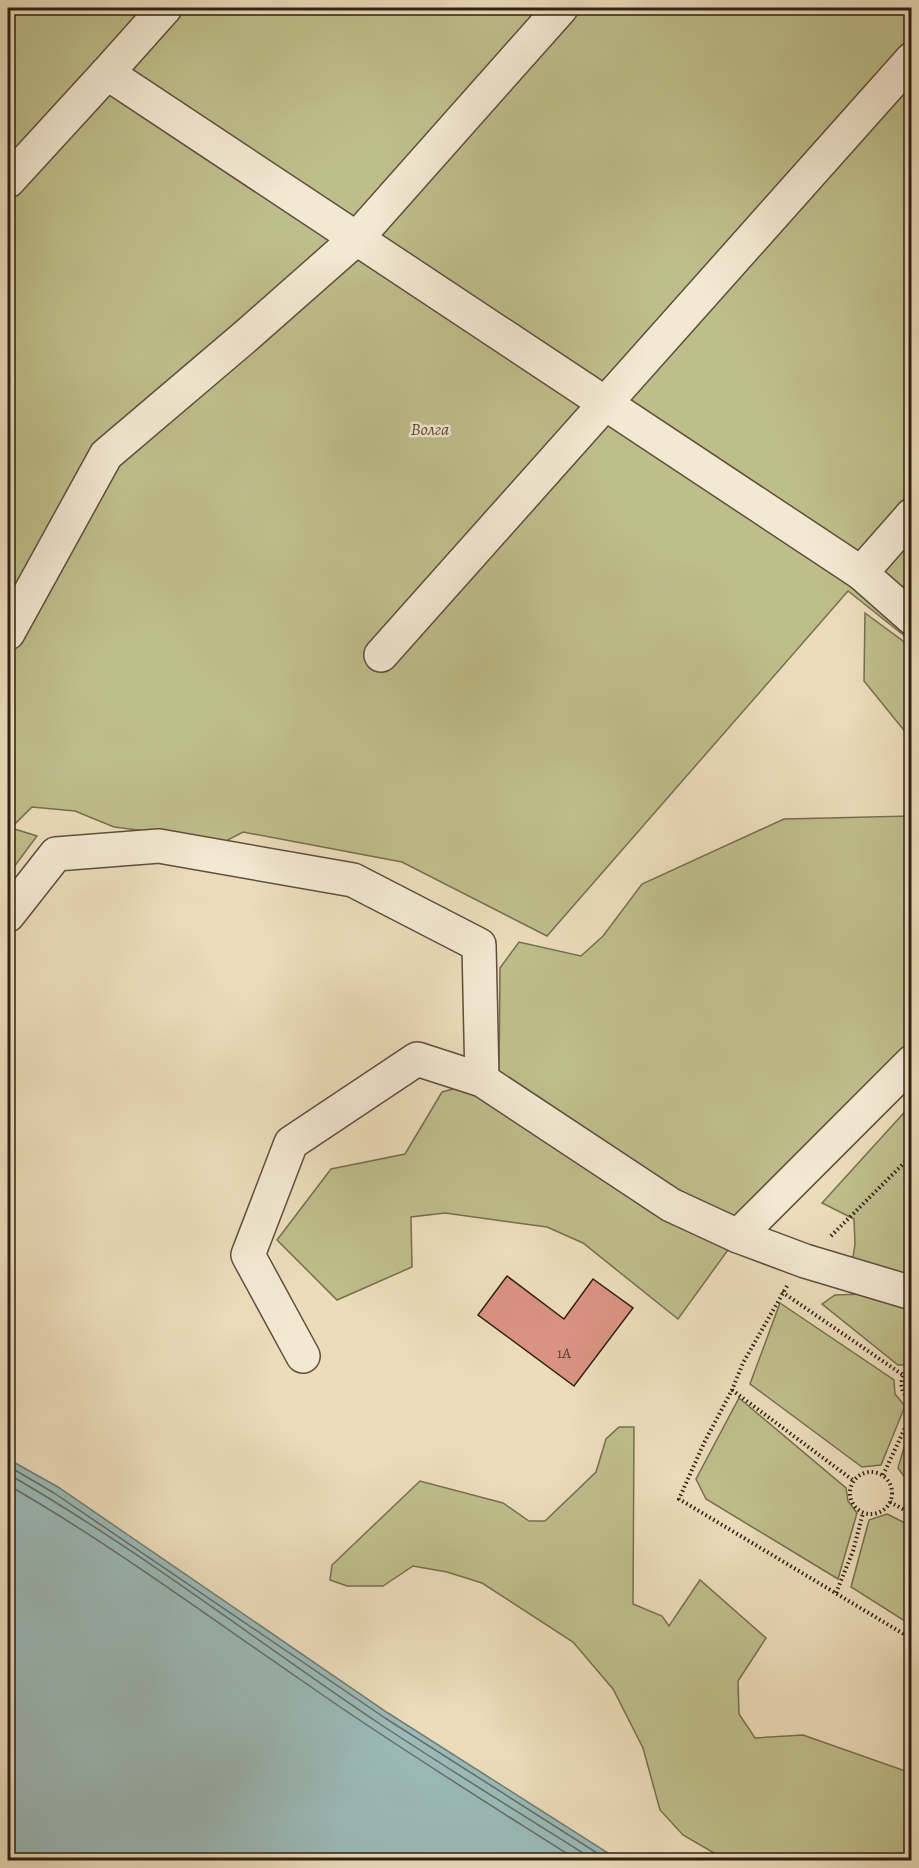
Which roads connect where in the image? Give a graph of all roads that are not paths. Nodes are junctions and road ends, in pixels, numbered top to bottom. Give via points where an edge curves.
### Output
1 (165, 8) edge
2 (561, 8) edge
3 (912, 59) edge
4 (107, 73) junction
5 (8, 182) edge
6 (356, 239) junction
7 (605, 404) junction
8 (912, 515) edge
9 (861, 573) junction
10 (912, 618) edge
11 (8, 633) edge
12 (381, 655) dead end
13 (8, 915) edge
14 (912, 1062) edge
15 (482, 1080) junction
16 (738, 1236) junction
17 (912, 1293) edge
18 (303, 1356) dead end

1 - 4 lane
2 - 6 lane
3 - 7 lane
4 - 5 lane
4 - 6 lane
6 - 7 lane
6 - 11 lane via 106,455
7 - 9 lane
7 - 12 lane
8 - 9 lane
9 - 10 lane
13 - 15 lane via 56,854 159,846 353,880 479,945
14 - 16 lane
15 - 16 lane via 671,1205
15 - 18 lane via 417,1059 291,1143 248,1255
16 - 17 lane

